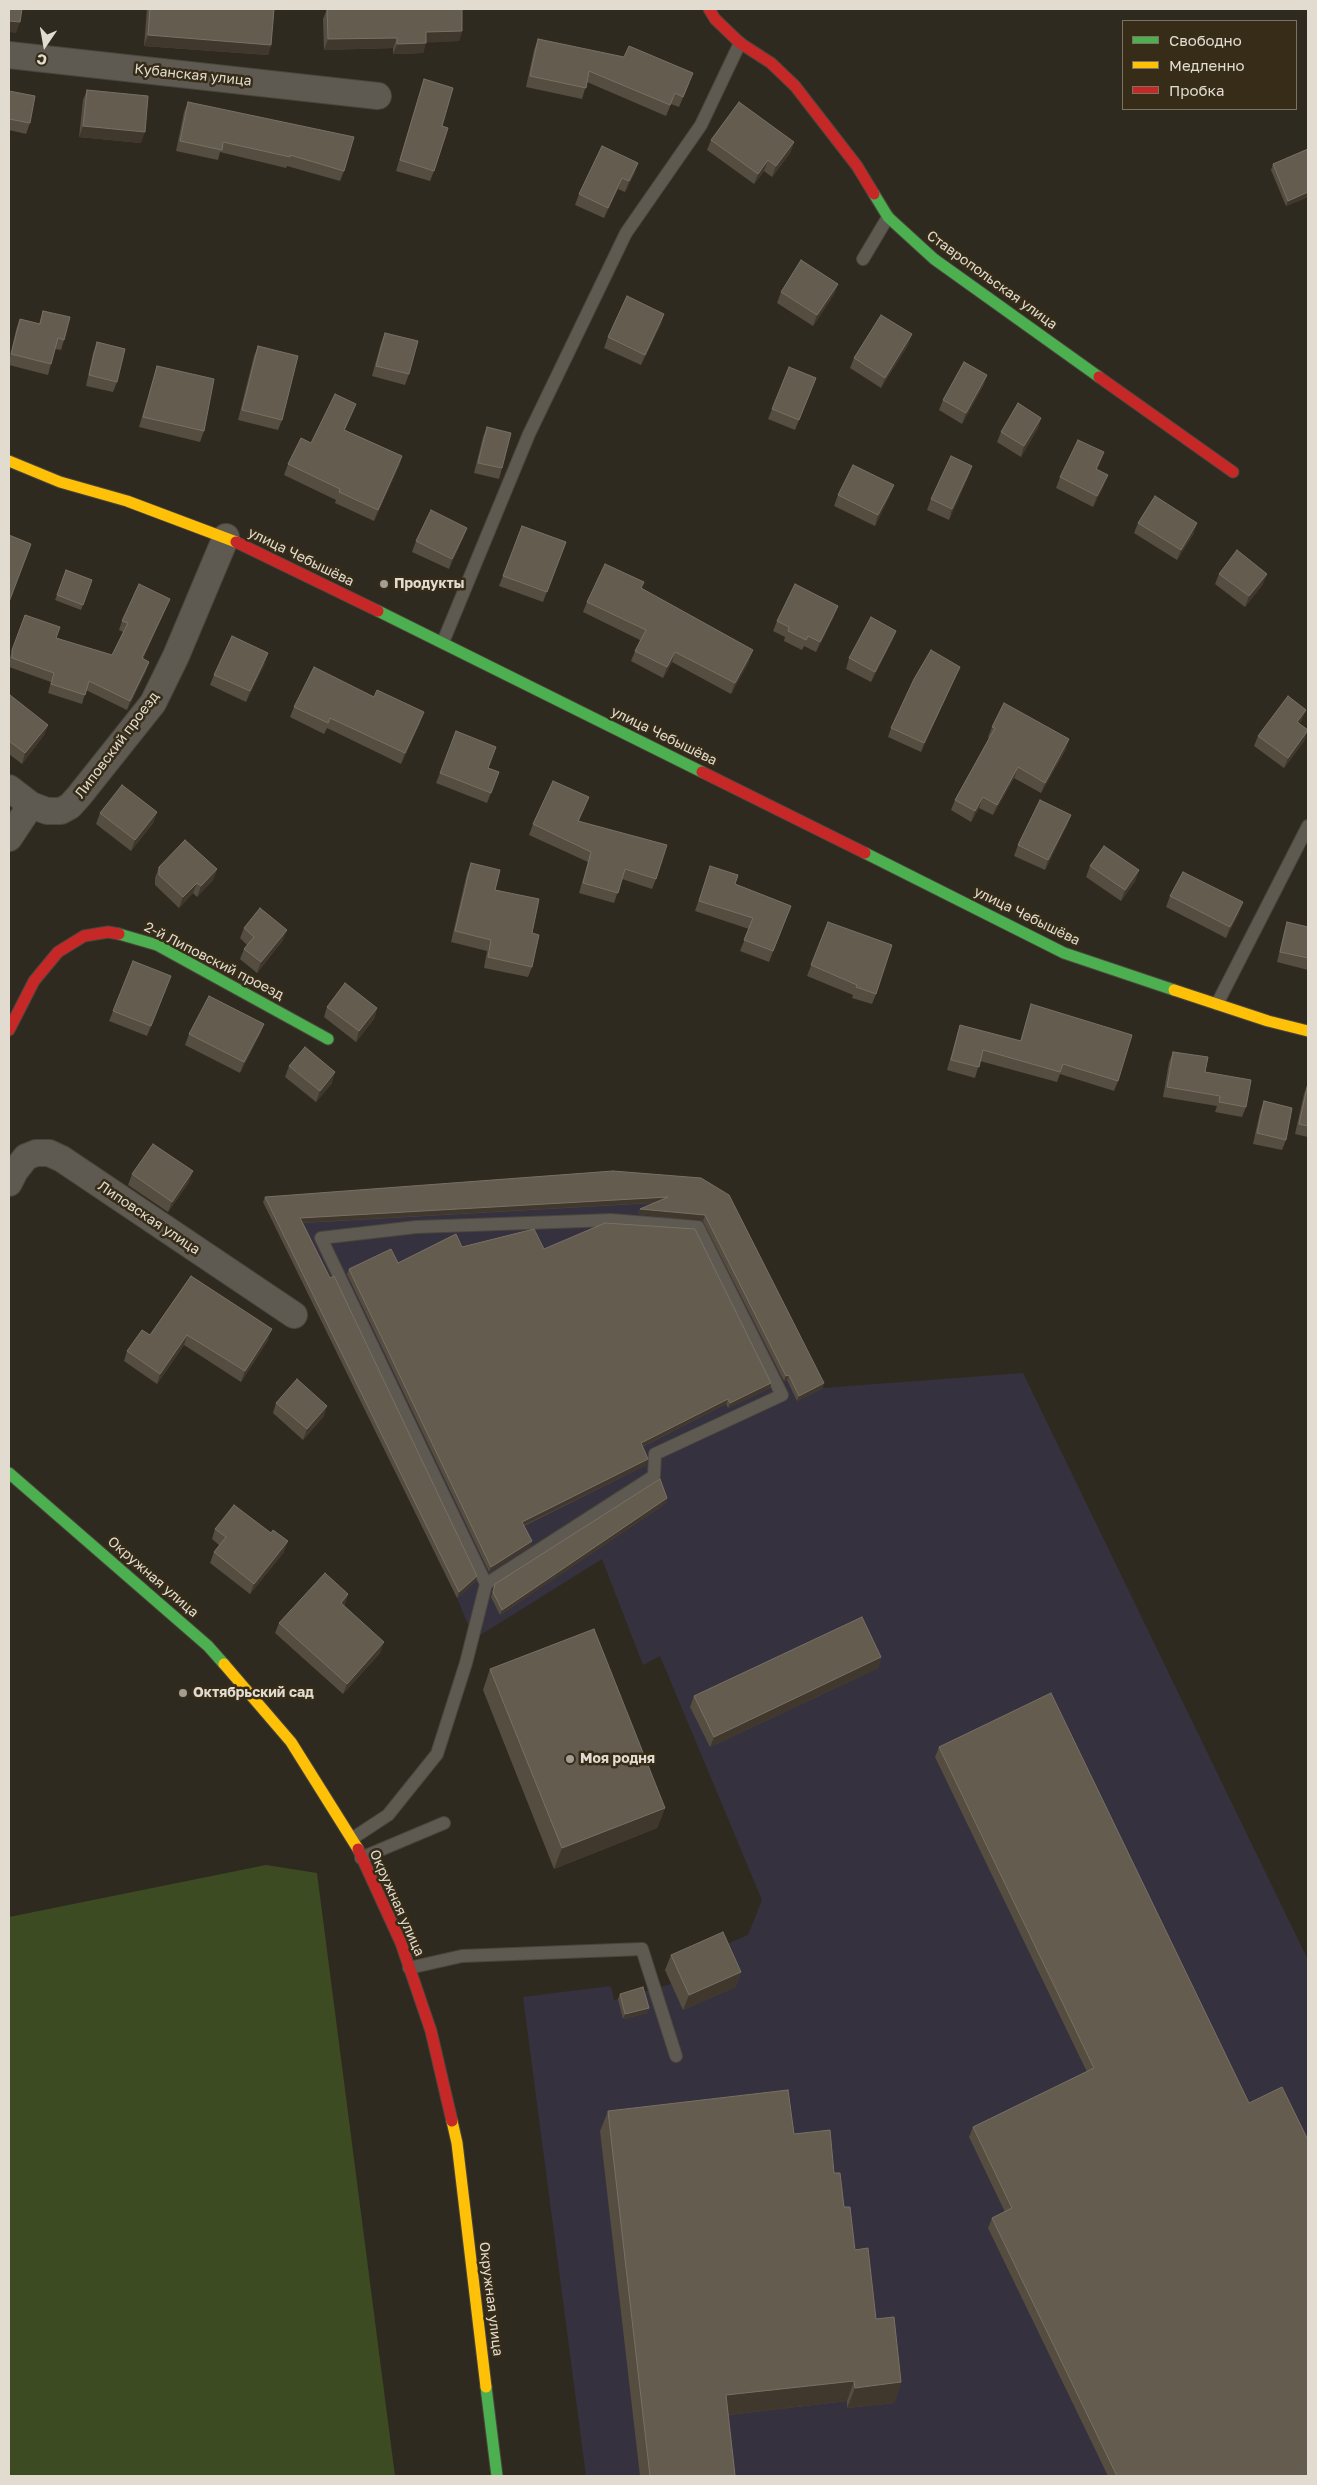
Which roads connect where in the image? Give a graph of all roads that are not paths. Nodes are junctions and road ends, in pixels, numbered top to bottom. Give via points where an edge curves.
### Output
1 (709, 9) edge
2 (740, 42) junction
3 (9, 55) edge
4 (378, 96) dead end
5 (888, 217) junction
6 (864, 259) dead end
7 (9, 461) edge
8 (1234, 472) dead end
9 (226, 537) junction
10 (443, 642) junction
11 (9, 788) edge
12 (31, 805) junction
13 (1308, 826) edge
14 (9, 838) edge
15 (1217, 1004) junction
16 (9, 1030) edge
17 (1308, 1031) edge
18 (328, 1039) dead end
19 (9, 1183) edge
20 (294, 1315) dead end
21 (9, 1473) edge
22 (486, 1584) junction
23 (444, 1823) dead end
24 (352, 1838) junction
25 (361, 1858) junction
26 (410, 1968) junction
27 (676, 2056) dead end
28 (497, 2476) edge

1 - 2 street, Ставропольская улица
2 - 5 street, Ставропольская улица via 795,86 857,166
2 - 10 lane via 701,125 626,233 529,434
3 - 4 street, Кубанская улица
5 - 6 lane
5 - 8 street, Ставропольская улица via 934,259
7 - 9 street, улица Чебышёва via 60,482 126,501
9 - 10 street, улица Чебышёва
9 - 12 street, Липовский проезд via 153,703 70,806 47,811
10 - 15 street, улица Чебышёва via 1064,953
11 - 12 street, Липовский проезд
12 - 14 street
13 - 15 lane
15 - 17 street, улица Чебышёва
16 - 18 street, 2-й Липовский проезд via 34,981 58,952 84,936 108,932 156,945
19 - 20 street, Липовская улица via 26,1157 48,1153 62,1159
21 - 24 street, Окружная улица via 208,1646 291,1742
22 - 22 lane via 321,1238 416,1227 611,1220 698,1227 782,1395 655,1454 654,1476
22 - 24 lane via 466,1663 437,1754 388,1815
23 - 25 lane
24 - 25 street, Окружная улица
25 - 26 street, Окружная улица
26 - 27 lane via 462,1956 642,1949
26 - 28 street, Окружная улица via 431,2031 457,2144

